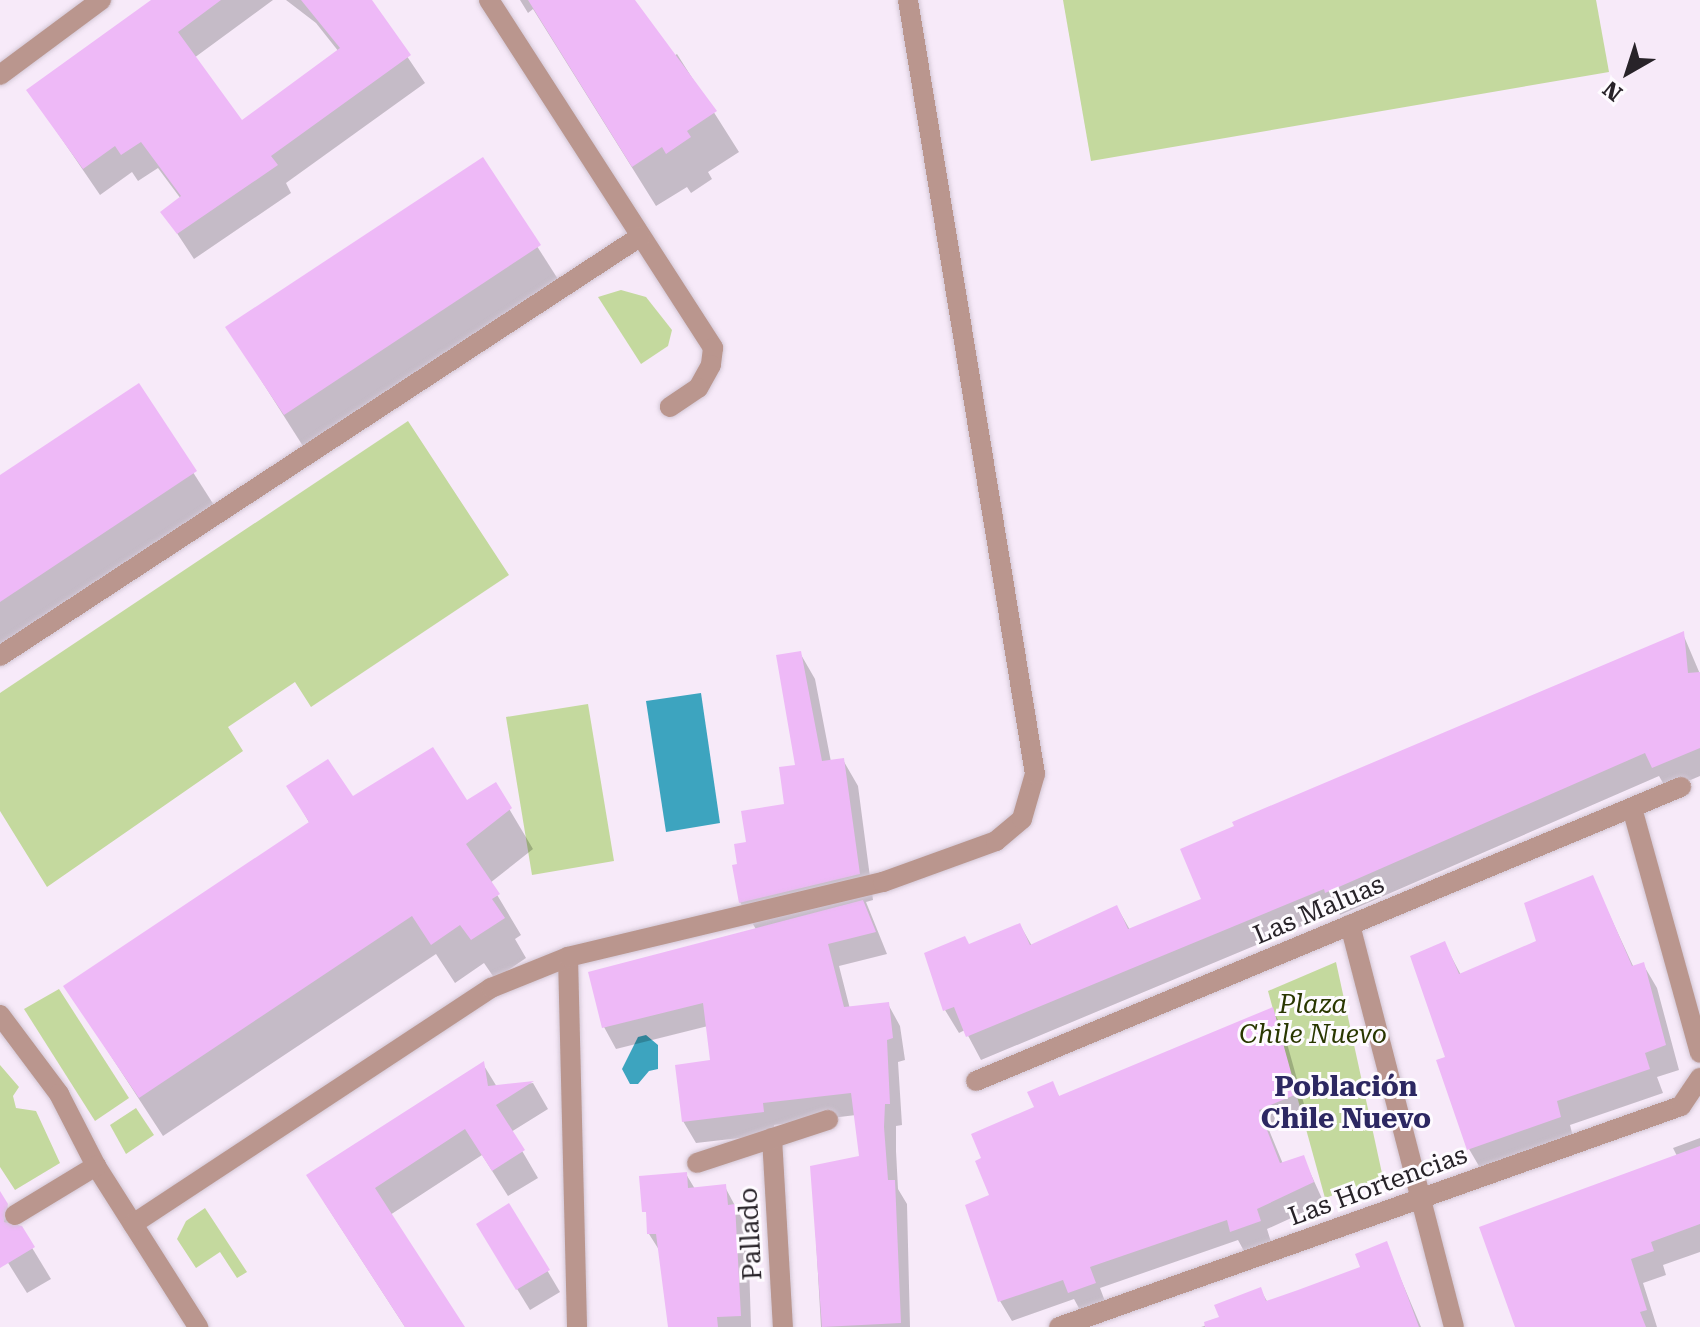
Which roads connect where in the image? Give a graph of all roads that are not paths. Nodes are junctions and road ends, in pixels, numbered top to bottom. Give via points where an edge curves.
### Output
1 (101, 0) edge
2 (489, 0) edge
3 (908, 0) edge
4 (0, 75) edge
5 (641, 236) junction
6 (670, 407) dead end
7 (0, 656) edge
8 (1681, 787) dead end
9 (1632, 808) junction
10 (1350, 925) junction
11 (568, 957) junction
12 (0, 1015) edge
13 (1700, 1053) edge
14 (1700, 1078) edge
15 (976, 1081) dead end
16 (828, 1120) dead end
17 (772, 1138) junction
18 (697, 1163) dead end
19 (96, 1166) junction
20 (1423, 1198) junction
21 (15, 1215) dead end
22 (133, 1224) junction
23 (198, 1327) edge
24 (577, 1327) edge
25 (783, 1327) edge
26 (1059, 1327) edge
27 (1454, 1327) edge

1 - 4 street
2 - 5 street
3 - 11 street via 1035,774 1022,819 996,841 883,882
5 - 6 street via 713,348 711,365 698,388
5 - 7 street
8 - 9 street, Las Maluas
9 - 10 street, Las Maluas
9 - 13 street
10 - 15 street, Las Maluas
10 - 20 street
11 - 22 street via 491,988
11 - 24 street
12 - 19 street via 59,1094
14 - 20 street, Las Hortencias via 1681,1106
16 - 17 street
17 - 18 street
17 - 25 street, Pallado
19 - 21 street
19 - 22 street
20 - 26 street, Las Hortencias
20 - 27 street
22 - 23 street

